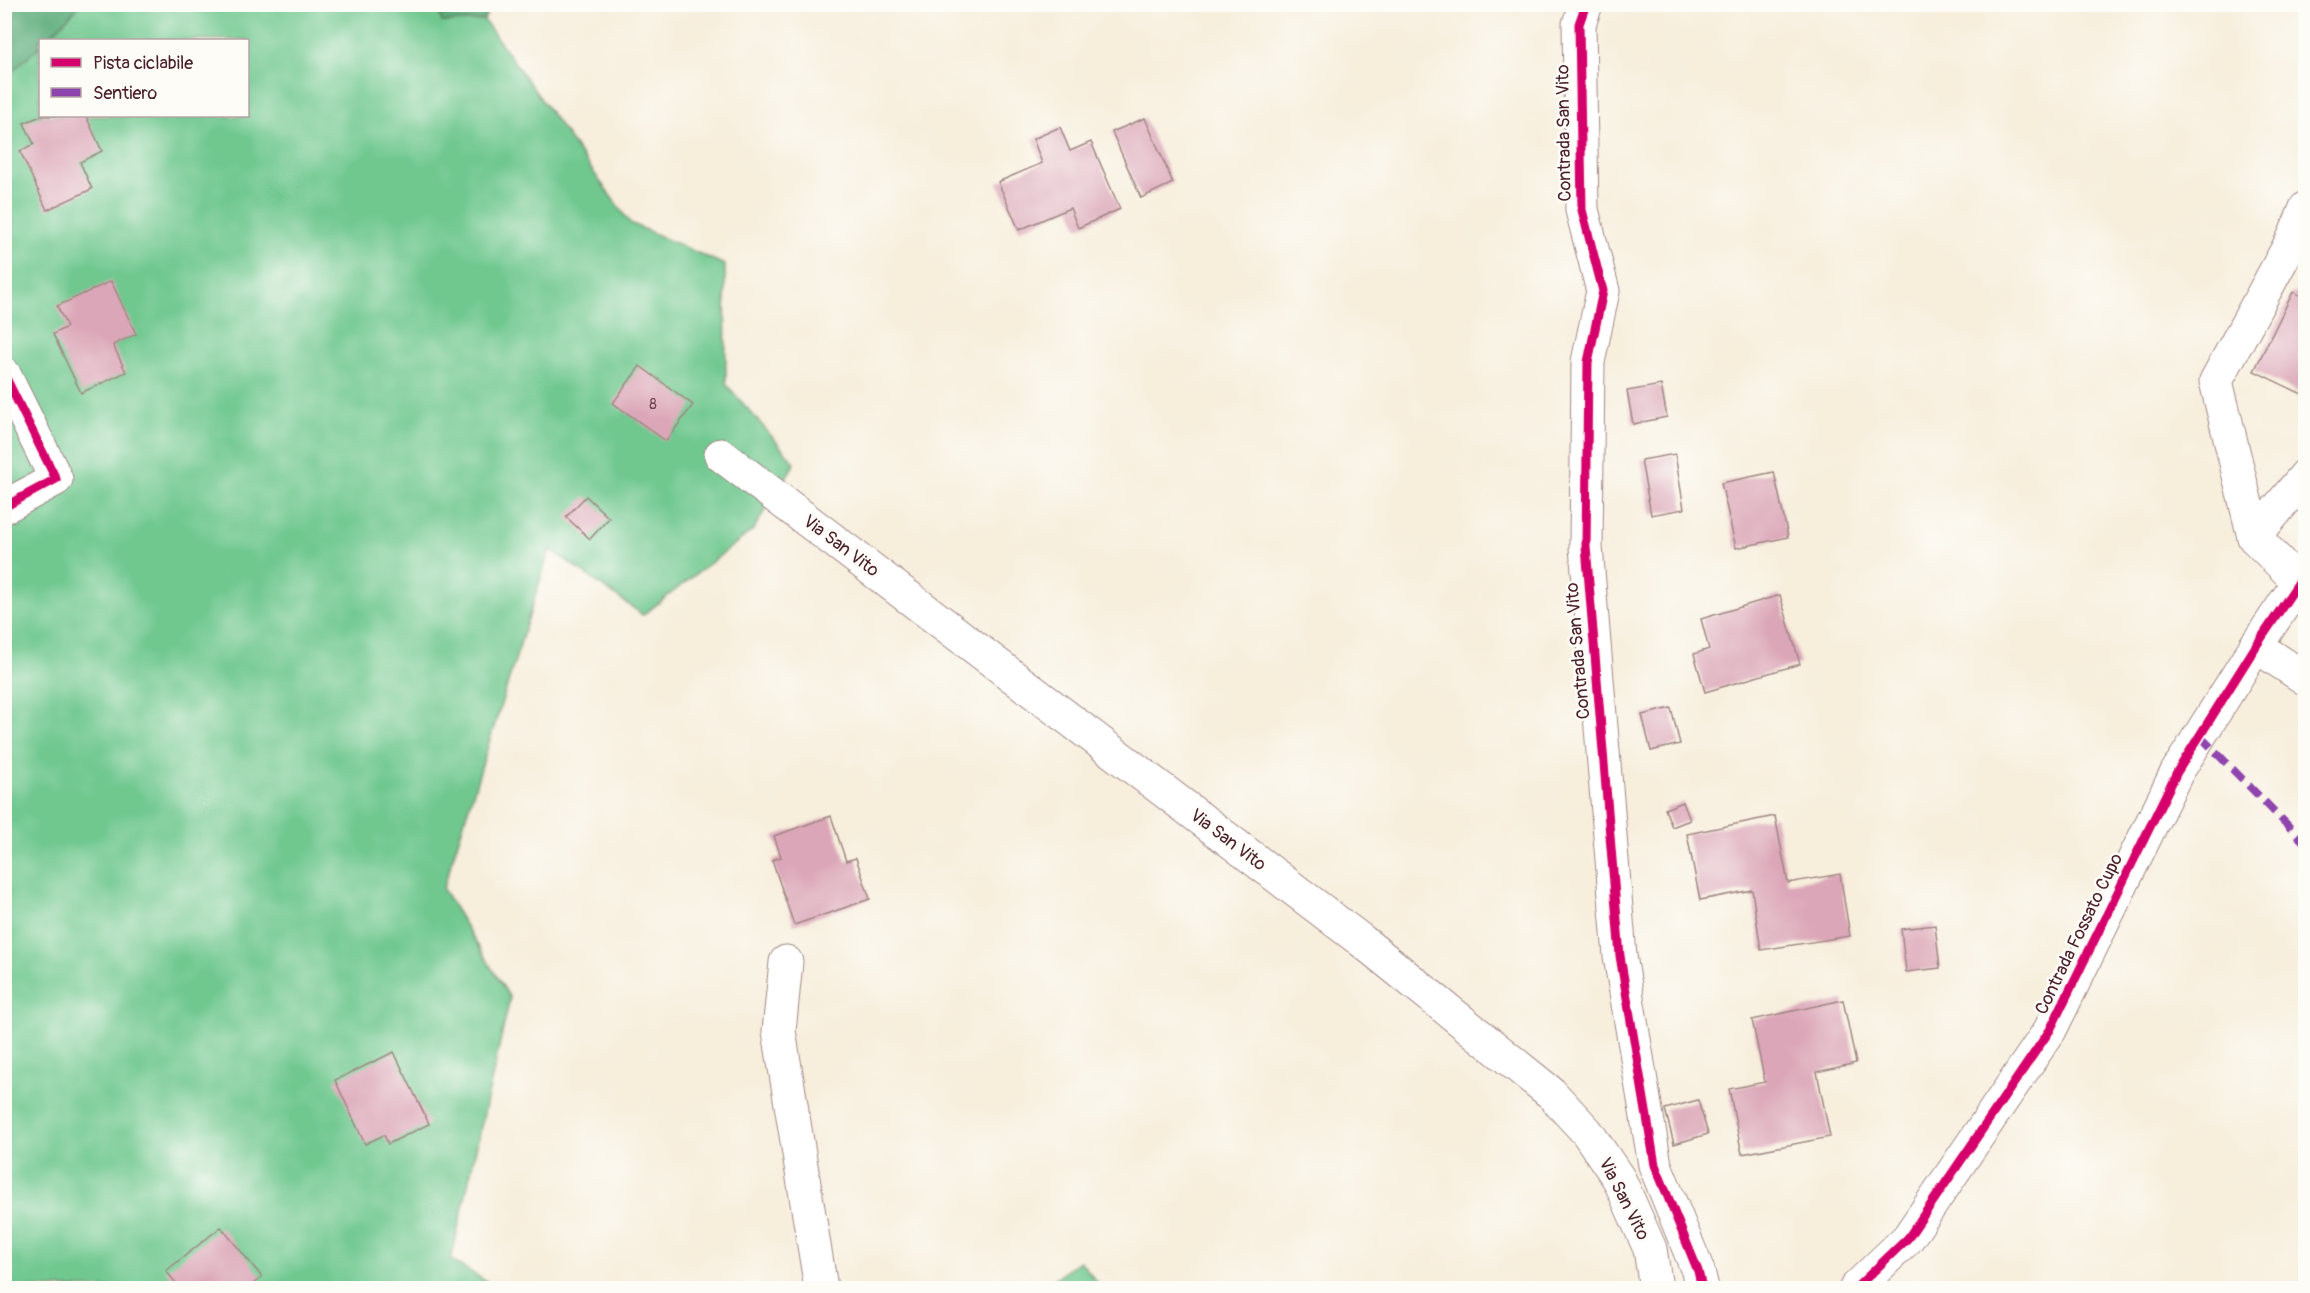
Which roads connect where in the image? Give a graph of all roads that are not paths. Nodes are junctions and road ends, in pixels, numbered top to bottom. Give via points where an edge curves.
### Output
1 (1586, 4) edge
2 (2306, 208) edge
3 (4, 374) edge
4 (721, 455) dead end
5 (2306, 475) edge
6 (4, 507) edge
7 (2254, 537) junction
8 (2302, 579) edge
9 (2256, 646) junction
10 (2302, 670) edge
11 (786, 962) dead end
12 (821, 1288) edge
13 (1656, 1288) edge
14 (1702, 1288) edge
15 (1856, 1288) edge

1 - 14 street, Contrada San Vito via 1579,24 1582,210 1603,291 1588,362 1586,547 1620,956 1655,1165
2 - 7 street via 2216,381
3 - 6 street via 56,479
4 - 13 street, Via San Vito via 1362,941 1551,1094 1587,1132 1619,1179 1650,1249
5 - 7 street
7 - 8 street, Contrada Fossato Cupo
8 - 9 street, Contrada Fossato Cupo
9 - 10 street
9 - 15 street, Contrada Fossato Cupo via 2177,772 2050,1030 1908,1238
11 - 12 street via 779,1031

